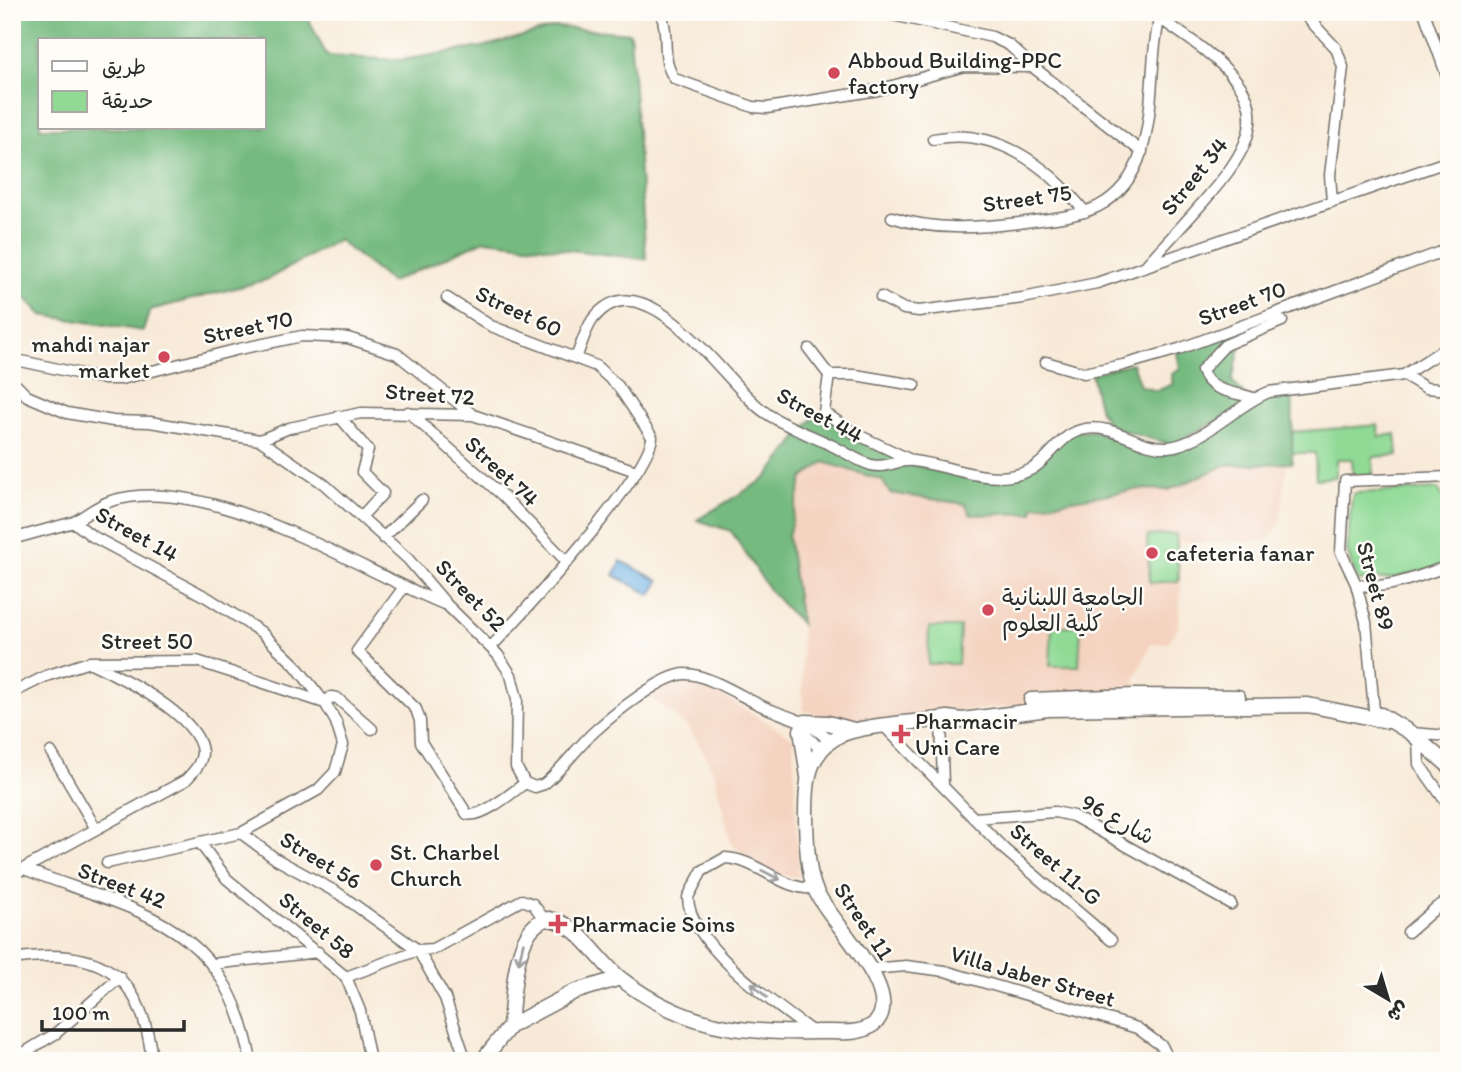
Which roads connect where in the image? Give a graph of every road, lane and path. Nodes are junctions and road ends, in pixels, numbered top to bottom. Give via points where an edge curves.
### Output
1 (660, 12) edge
2 (879, 12) edge
3 (1302, 12) edge
4 (1424, 12) edge
5 (1160, 15) edge
6 (1032, 68) junction
7 (1449, 82) edge
8 (1149, 133) junction
9 (933, 139) dead end
10 (1127, 141) junction
11 (1142, 152) junction
12 (1449, 160) edge
13 (1332, 202) junction
14 (1085, 212) junction
15 (892, 217) dead end
16 (1449, 249) edge
17 (1147, 264) junction
18 (881, 297) dead end
19 (447, 299) dead end
20 (1282, 321) dead end
21 (1449, 346) edge
22 (809, 349) dead end
23 (576, 358) junction
24 (12, 359) edge
25 (1046, 362) dead end
26 (829, 375) junction
27 (1404, 375) junction
28 (12, 381) edge
29 (915, 384) dead end
30 (1449, 390) edge
31 (1253, 398) junction
32 (408, 412) junction
33 (473, 415) junction
34 (339, 416) junction
35 (260, 440) junction
36 (913, 461) junction
37 (636, 471) junction
38 (1449, 477) edge
39 (422, 500) dead end
40 (361, 517) junction
41 (74, 522) junction
42 (383, 538) junction
43 (12, 539) edge
44 (567, 562) junction
45 (1449, 566) edge
46 (1356, 584) junction
47 (404, 586) junction
48 (447, 605) junction
49 (492, 646) junction
50 (89, 662) junction
51 (12, 692) edge
52 (325, 703) junction
53 (1379, 717) junction
54 (944, 719) junction
55 (801, 724) junction
56 (885, 727) junction
57 (372, 729) dead end
58 (859, 731) junction
59 (1415, 736) junction
60 (1449, 736) edge
61 (825, 746) junction
62 (51, 752) dead end
63 (1449, 766) edge
64 (808, 779) junction
65 (525, 783) junction
66 (943, 785) junction
67 (1449, 806) edge
68 (974, 818) junction
69 (96, 829) junction
70 (241, 833) junction
71 (200, 843) junction
72 (107, 863) dead end
73 (24, 869) junction
74 (12, 875) edge
75 (814, 888) junction
76 (1449, 900) edge
77 (1231, 904) dead end
78 (544, 919) junction
79 (1408, 932) dead end
80 (1111, 940) dead end
81 (418, 950) junction
82 (318, 952) junction
83 (12, 959) edge
84 (212, 964) junction
85 (871, 969) junction
86 (120, 977) junction
87 (346, 977) junction
88 (620, 978) junction
89 (510, 1026) junction
90 (813, 1032) junction
91 (12, 1060) edge
92 (152, 1061) edge
93 (251, 1061) edge
94 (370, 1061) edge
95 (466, 1061) edge
96 (482, 1061) edge
97 (1169, 1061) edge

1 - 6 street via 665,23 667,65 675,79 753,107 788,106 878,90 964,66
2 - 6 street via 992,37 1009,45
3 - 13 street via 1336,48 1343,68 1330,174
4 - 7 street
5 - 8 street, Street 75
5 - 17 street, Street 34 via 1234,78 1247,98 1250,124 1246,146 1228,174
6 - 10 street
8 - 10 street
8 - 11 street, Street 75
9 - 14 street via 963,135 996,142 1050,173
10 - 11 street
11 - 14 street, Street 75 via 1111,197
12 - 13 street, Street 34
13 - 17 street, Street 34
14 - 15 street, Street 75 via 991,227 934,227
16 - 25 street, Street 70 via 1179,349 1123,365 1084,373
17 - 18 street, Street 34 via 1084,286 978,304 919,311 897,307
19 - 23 street, Street 60 via 491,326
20 - 31 street via 1225,345 1202,370 1219,389
21 - 27 street, Street 44
22 - 26 street
23 - 36 street, Street 44 via 593,320 603,311 622,302 646,303 679,328 765,413 871,465
23 - 37 street via 608,376 648,427 652,445
24 - 33 street, Street 70 via 121,379 302,336 348,338 397,354
26 - 29 street
26 - 36 street via 824,412 854,433
27 - 30 street via 1426,388
27 - 31 street, Street 44 via 1282,389
28 - 35 street, Street 52 via 27,396 67,414
31 - 36 street, Street 44 via 1198,436 1165,448 1094,428 1070,434 1034,468 1014,475 987,476
32 - 33 street, Street 72
32 - 34 street, Street 72
32 - 44 street, Street 74 via 503,496
33 - 37 street, Street 72
34 - 35 street, Street 72
34 - 40 street via 366,446 369,454 362,472 383,493
35 - 40 street, Street 52 via 295,462
37 - 44 street
38 - 46 street, Street 89 via 1345,481 1341,552
39 - 42 street
40 - 42 street, Street 52
41 - 43 street
41 - 47 street, Street 14 via 106,503 126,498 189,499 230,508
41 - 52 street, Street 14 via 261,632
42 - 48 street, Street 52 via 408,559
44 - 49 street
45 - 46 street via 1370,588
46 - 53 street, Street 89 via 1371,650
47 - 48 street, Street 14
47 - 65 street via 357,651 416,709 421,742 464,811 474,815
48 - 49 street, Street 52
49 - 65 street, Street 52 via 511,675 517,699 516,767
50 - 51 street
50 - 52 street, Street 50 via 197,661
50 - 69 street, Street 50 via 164,704 197,738 202,751 200,764 186,780
52 - 57 street, Street 50 via 337,698
52 - 70 street via 343,745 335,772 302,800
53 - 54 street via 1346,702 1051,699 981,706
53 - 59 street
54 - 56 street
54 - 66 street
55 - 58 street via 828,723
55 - 61 street
55 - 64 street
55 - 65 street via 712,682 681,674 658,684 596,730 544,784
56 - 58 street
56 - 66 street
58 - 61 street
59 - 60 street
59 - 63 street
59 - 67 street via 1419,764
61 - 64 street, Street 11
62 - 69 street
64 - 75 street, Street 11
66 - 68 street, Street 11-G
68 - 77 street, شارع 96 via 1055,812 1073,816
68 - 80 street, Street 11-G via 1035,878
69 - 73 street, Street 50
70 - 71 street
70 - 81 street, Street 56
71 - 72 street
71 - 82 street, Street 58 via 227,879
73 - 74 street, Street 50
73 - 84 street, Street 42 via 154,917 182,933
75 - 85 street, Street 11
90 -> 75 street via 774,1004 713,947 694,923 688,897 702,871 725,858 737,858 801,889
76 - 79 street
78 - 81 street via 533,904 522,900 432,949
78 - 88 street, Street 11 via 562,923
78 -> 89 street via 532,926 521,946
81 - 87 street
81 - 95 street, Street 56 via 445,998
82 - 84 street
82 - 87 street, Street 58
83 - 86 street via 61,956 89,961
84 - 93 street, Street 42 via 234,1007
85 - 90 street, Street 11 via 884,1000 877,1020 859,1031
85 - 97 street, Villa Jaber Street via 906,966 945,971 1137,1028 1162,1046
86 - 91 street via 55,1034
86 - 92 street via 142,1010
87 - 94 street, Street 58 via 360,1011
88 - 89 street via 574,992
88 - 90 street, Street 11 via 663,1005 714,1026 757,1033
89 - 96 street

